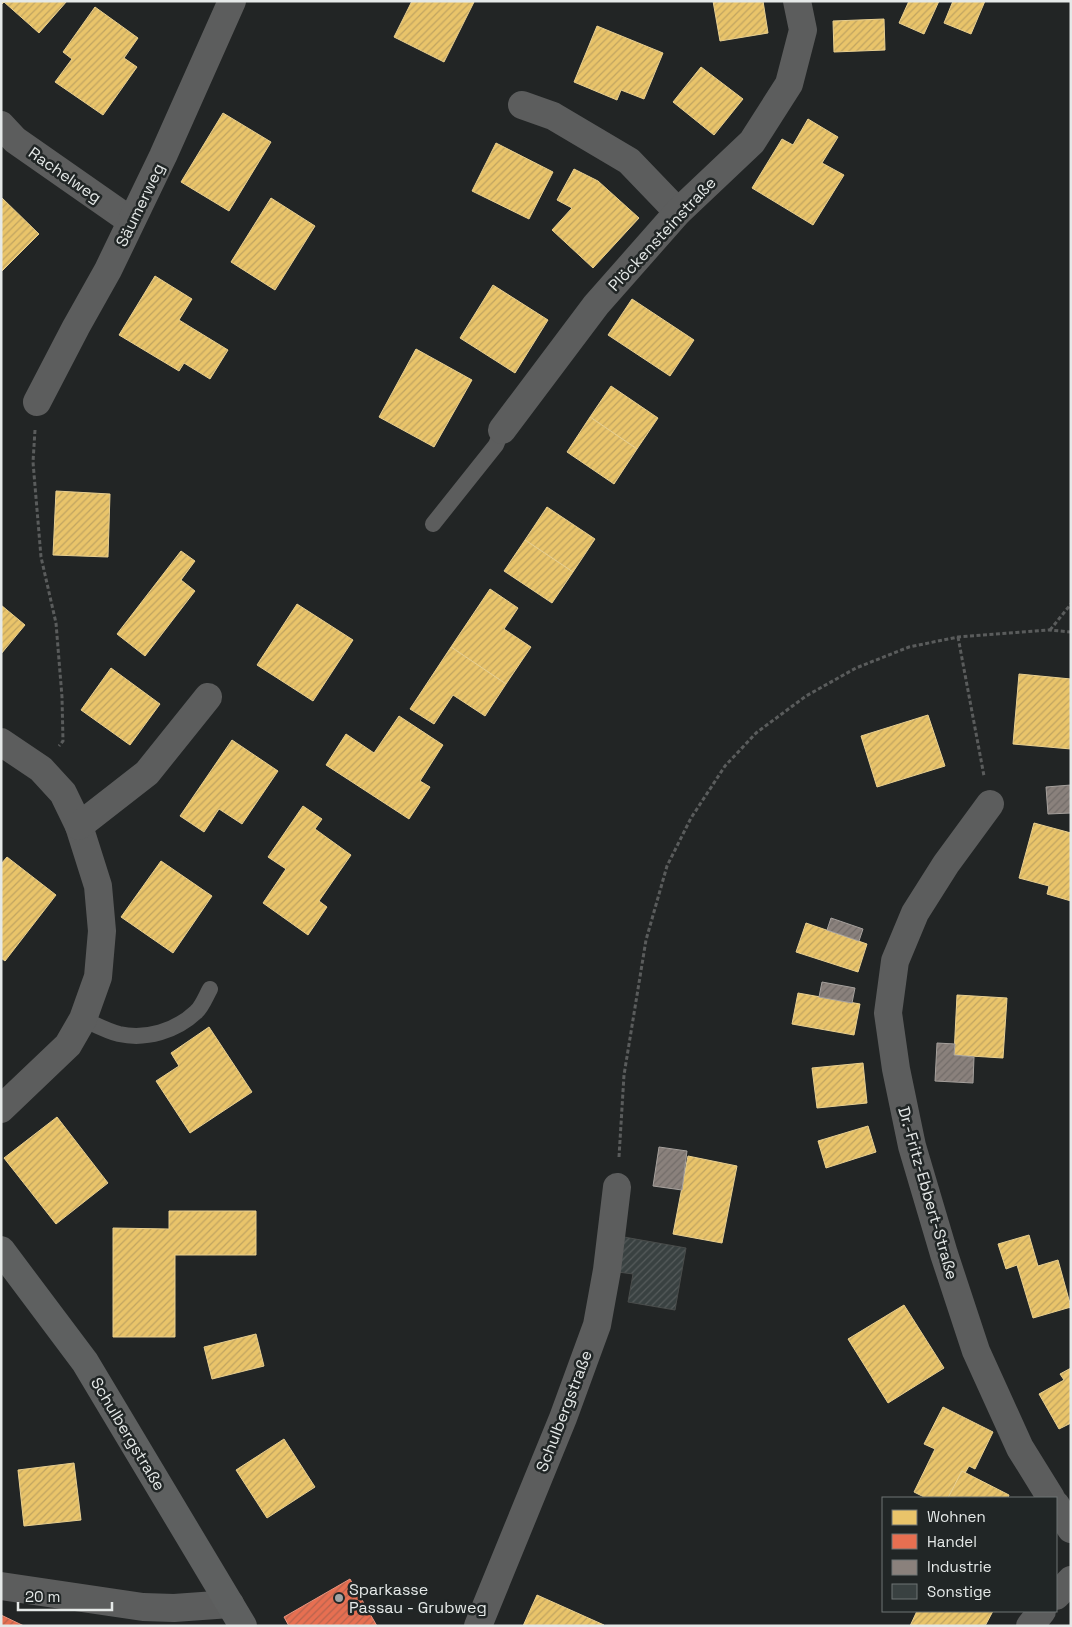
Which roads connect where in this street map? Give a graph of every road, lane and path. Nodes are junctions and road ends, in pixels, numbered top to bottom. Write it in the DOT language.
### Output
graph roads {
  1 [pos="232,1"];
  2 [pos="797,1"];
  3 [pos="522,106"];
  4 [pos="1,125"];
  5 [pos="678,212"];
  6 [pos="132,221"];
  7 [pos="37,402"];
  8 [pos="502,430"];
  9 [pos="433,524"];
  10 [pos="1071,604"];
  11 [pos="1049,630"];
  12 [pos="1071,632"];
  13 [pos="958,637"];
  14 [pos="208,697"];
  15 [pos="1,742"];
  16 [pos="41,769"];
  17 [pos="990,804"];
  18 [pos="78,826"];
  19 [pos="210,989"];
  20 [pos="83,1019"];
  21 [pos="1,1110"];
  22 [pos="617,1187"];
  23 [pos="1,1250"];
  24 [pos="1050,1497"];
  25 [pos="1057,1507"];
  26 [pos="1071,1529"];
  27 [pos="1071,1580"];
  28 [pos="1,1586"];
  29 [pos="1057,1595"];
  30 [pos="1041,1612"];
  31 [pos="236,1615"];
  32 [pos="478,1626"];
  33 [pos="1030,1626"];
  1 -- 6 [label="street, Säumerweg"];
  2 -- 5 [label="street, Plöckensteinstraße"];
  3 -- 5 [label="street"];
  4 -- 6 [label="street, Rachelweg"];
  5 -- 8 [label="street, Plöckensteinstraße"];
  6 -- 7 [label="street, Säumerweg"];
  7 -- 16 [label="path"];
  8 -- 9 [label="lane"];
  10 -- 11 [label="path"];
  11 -- 12 [label="path"];
  11 -- 13 [label="path"];
  13 -- 17 [label="path"];
  13 -- 22 [label="path"];
  14 -- 18 [label="street"];
  15 -- 16 [label="street"];
  16 -- 18 [label="street"];
  17 -- 24 [label="street, Dr.-Fritz-Ebbert-Straße"];
  18 -- 20 [label="street"];
  19 -- 20 [label="lane"];
  20 -- 21 [label="street"];
  22 -- 32 [label="street, Schulbergstraße"];
  23 -- 31 [label="street, Schulbergstraße"];
  25 -- 26 [label="street"];
  27 -- 29 [label="street"];
  28 -- 31 [label="street"];
  30 -- 33 [label="street"];
}
